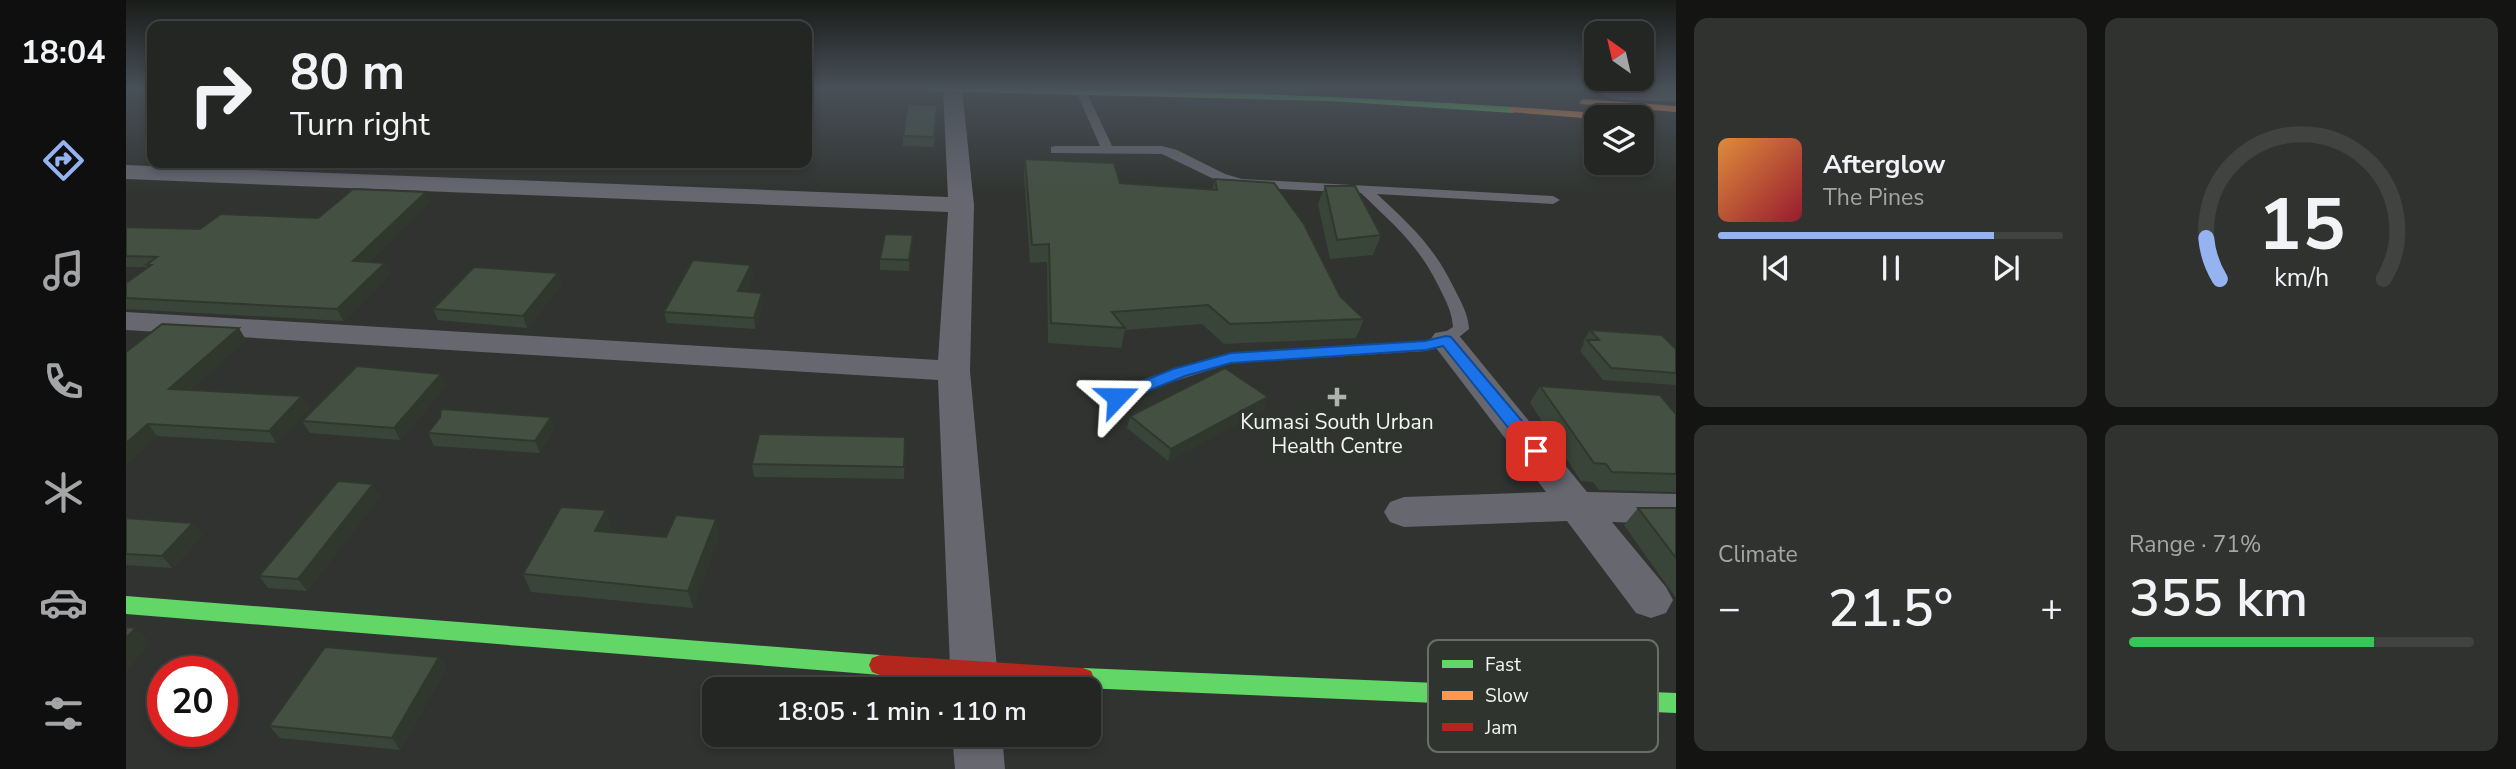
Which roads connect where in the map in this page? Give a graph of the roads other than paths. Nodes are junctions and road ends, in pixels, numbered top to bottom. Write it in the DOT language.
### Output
graph roads {
  1 [pos="955,124"];
  2 [pos="1096,124"];
  3 [pos="1055,150"];
  4 [pos="1108,150"];
  5 [pos="126,172"];
  6 [pos="1365,190"];
  7 [pos="1553,200"];
  8 [pos="961,205"];
  9 [pos="126,321"];
  10 [pos="1446,340"];
  11 [pos="954,371"];
  12 [pos="1117,397"];
  13 [pos="1576,506"];
  14 [pos="1676,509"];
  15 [pos="1405,512"];
  16 [pos="1651,600"];
  17 [pos="126,605"];
  18 [pos="929,677"];
  19 [pos="974,677"];
  20 [pos="1101,685"];
  21 [pos="1428,695"];
  22 [pos="1658,702"];
  23 [pos="1676,703"];
  24 [pos="979,747"];
  25 [pos="980,769"];
  1 -- 8 [label="street"];
  2 -- 4 [label="lane"];
  3 -- 4 [label="lane"];
  4 -- 6 [label="lane"];
  5 -- 8 [label="street"];
  6 -- 7 [label="lane"];
  6 -- 10 [label="lane"];
  8 -- 11 [label="street"];
  9 -- 11 [label="street"];
  10 -- 12 [label="lane"];
  10 -- 13 [label="street"];
  11 -- 19 [label="street"];
  13 -- 14 [label="street"];
  13 -- 15 [label="street"];
  13 -- 16 [label="street"];
  17 -- 18 [label="main road"];
  20 -- 21 [label="main road"];
  22 -- 23 [label="main road"];
  24 -- 25 [label="street"];
}
